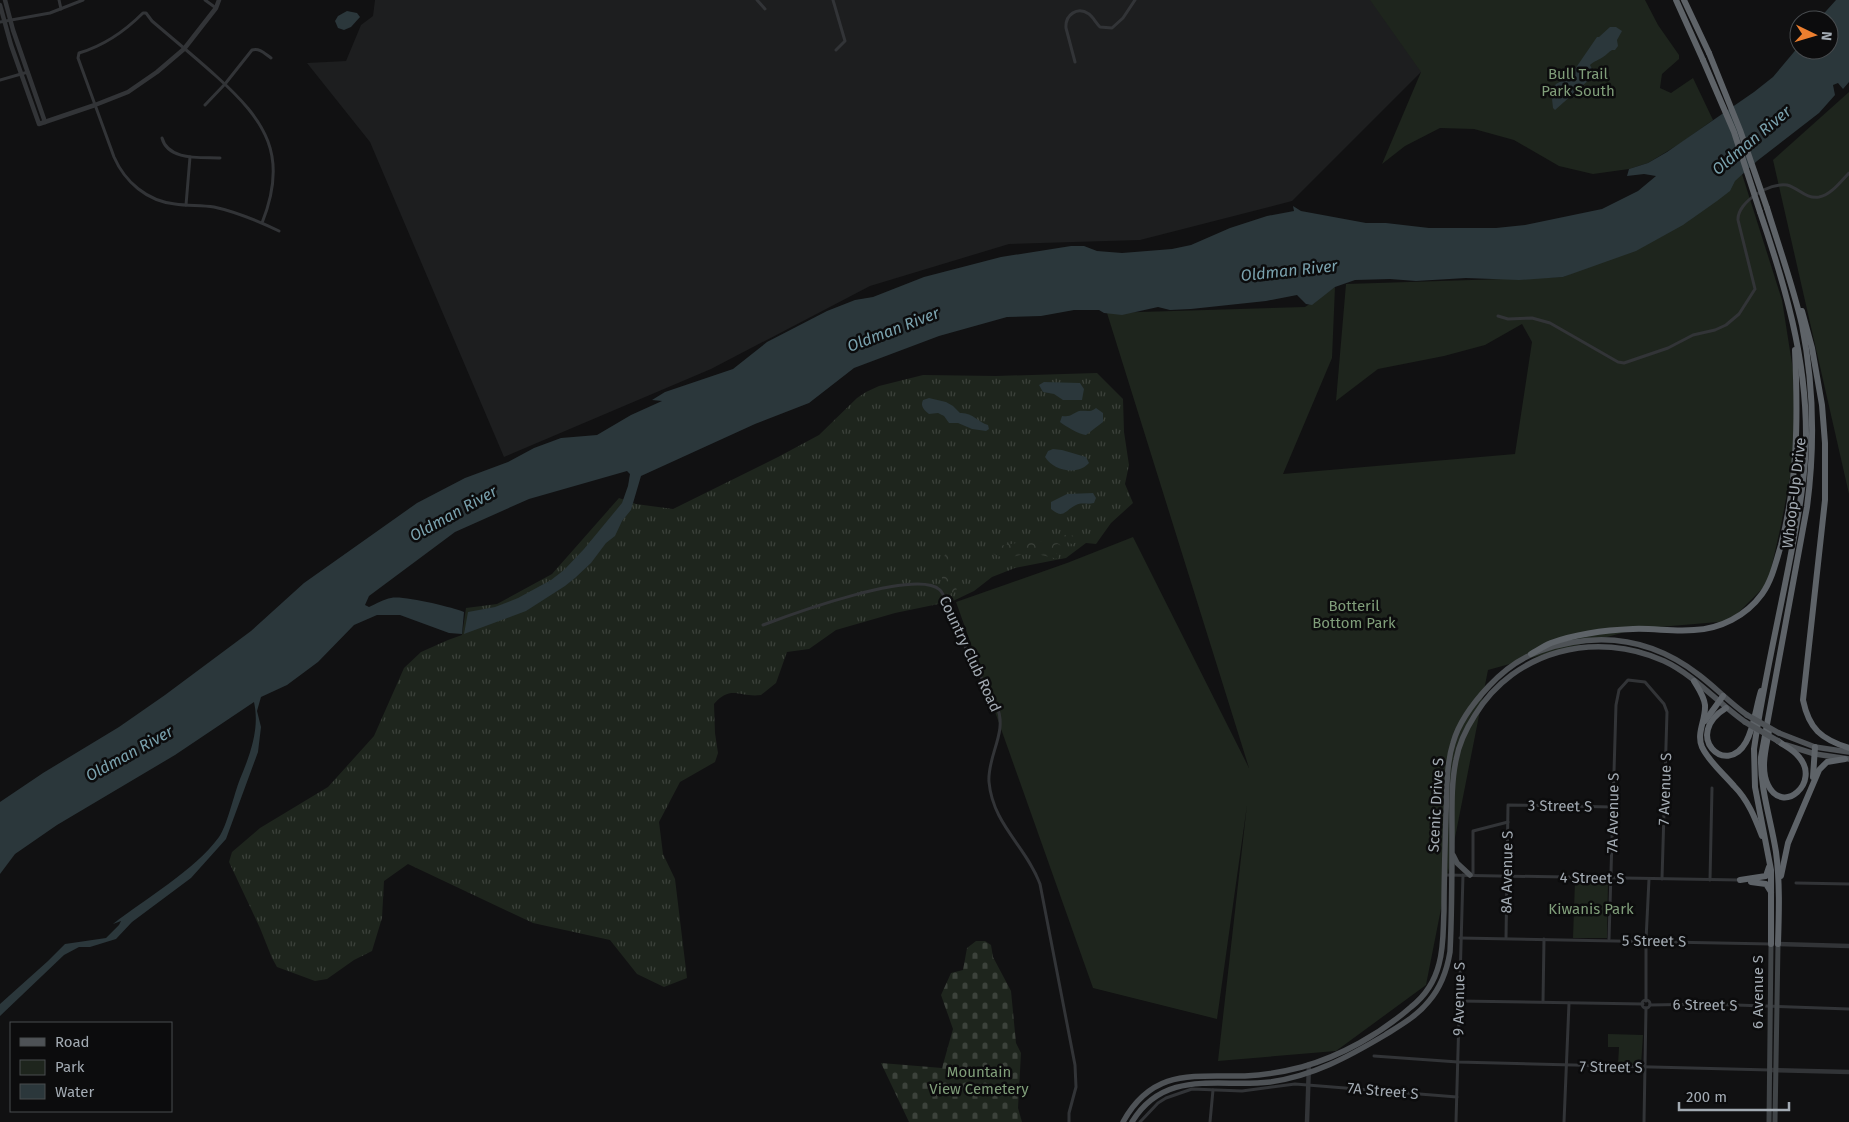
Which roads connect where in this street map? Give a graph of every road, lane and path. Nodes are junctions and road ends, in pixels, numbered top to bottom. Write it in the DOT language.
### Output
graph roads {
  1 [pos="5,0"];
  2 [pos="59,0"];
  3 [pos="83,0"];
  4 [pos="205,0"];
  5 [pos="219,0"];
  6 [pos="757,0"];
  7 [pos="833,0"];
  8 [pos="1135,0"];
  9 [pos="1676,0"];
  10 [pos="1684,0"];
  11 [pos="0,5"];
  12 [pos="216,8"];
  13 [pos="62,9"];
  14 [pos="765,9"];
  15 [pos="10,20"];
  16 [pos="2,22"];
  17 [pos="184,48"];
  18 [pos="836,50"];
  19 [pos="271,58"];
  20 [pos="1075,62"];
  21 [pos="28,72"];
  22 [pos="21,73"];
  23 [pos="0,80"];
  24 [pos="225,84"];
  25 [pos="205,105"];
  26 [pos="95,106"];
  27 [pos="46,122"];
  28 [pos="162,138"];
  29 [pos="190,157"];
  30 [pos="220,158"];
  31 [pos="1849,173"];
  32 [pos="186,205"];
  33 [pos="1767,208"];
  34 [pos="262,223"];
  35 [pos="279,231"];
  36 [pos="1498,316"];
  37 [pos="1794,326"];
  38 [pos="763,625"];
  39 [pos="1774,644"];
  40 [pos="1531,654"];
  41 [pos="1776,673"];
  42 [pos="1694,680"];
  43 [pos="1621,687"];
  44 [pos="1720,699"];
  45 [pos="1726,708"];
  46 [pos="1701,726"];
  47 [pos="1778,741"];
  48 [pos="1815,750"];
  49 [pos="1849,750"];
  50 [pos="1847,759"];
  51 [pos="1712,788"];
  52 [pos="1811,788"];
  53 [pos="1508,805"];
  54 [pos="1613,807"];
  55 [pos="1508,822"];
  56 [pos="1768,850"];
  57 [pos="1452,853"];
  58 [pos="1770,863"];
  59 [pos="1445,875"];
  60 [pos="1463,875"];
  61 [pos="1471,875"];
  62 [pos="1452,876"];
  63 [pos="1507,876"];
  64 [pos="1611,878"];
  65 [pos="1649,879"];
  66 [pos="1662,879"];
  67 [pos="1710,880"];
  68 [pos="1740,880"];
  69 [pos="1796,883"];
  70 [pos="1849,884"];
  71 [pos="1779,885"];
  72 [pos="1772,893"];
  73 [pos="1460,938"];
  74 [pos="1506,938"];
  75 [pos="1544,939"];
  76 [pos="1609,940"];
  77 [pos="1646,940"];
  78 [pos="1775,944"];
  79 [pos="1849,946"];
  80 [pos="1646,1000"];
  81 [pos="1459,1001"];
  82 [pos="1543,1002"];
  83 [pos="1568,1003"];
  84 [pos="1642,1004"];
  85 [pos="1650,1005"];
  86 [pos="1774,1007"];
  87 [pos="1646,1008"];
  88 [pos="1849,1009"];
  89 [pos="1374,1056"];
  90 [pos="1458,1062"];
  91 [pos="1308,1064"];
  92 [pos="1567,1066"];
  93 [pos="1645,1068"];
  94 [pos="1773,1070"];
  95 [pos="1849,1072"];
  96 [pos="1309,1074"];
  97 [pos="1309,1085"];
  98 [pos="1213,1090"];
  99 [pos="1457,1097"];
  100 [pos="1069,1122"];
  101 [pos="1123,1122"];
  102 [pos="1132,1122"];
  103 [pos="1140,1122"];
  104 [pos="1210,1122"];
  105 [pos="1307,1122"];
  106 [pos="1456,1122"];
  107 [pos="1564,1122"];
  108 [pos="1644,1122"];
  109 [pos="1769,1122"];
  110 [pos="1775,1122"];
  1 -- 15 [label="street"];
  2 -- 13 [label="street"];
  3 -- 13 [label="street"];
  4 -- 12 [label="street"];
  5 -- 12 [label="street"];
  6 -- 14 [label="street"];
  7 -- 18 [label="street"];
  8 -- 20 [label="street"];
  9 -- 37 [label="highway, Whoop-Up Drive, bridge"];
  10 -- 33 [label="highway, Whoop-Up Drive, bridge"];
  11 -- 16 [label="street"];
  12 -- 17 [label="street"];
  13 -- 15 [label="street"];
  15 -- 16 [label="street"];
  15 -- 21 [label="street"];
  16 -- 22 [label="street"];
  17 -- 24 [label="street"];
  17 -- 26 [label="street"];
  17 -- 26 [label="street"];
  19 -- 24 [label="street"];
  21 -- 22 [label="street"];
  21 -- 27 [label="street"];
  22 -- 23 [label="street"];
  22 -- 27 [label="street"];
  24 -- 25 [label="street"];
  24 -- 34 [label="street"];
  26 -- 27 [label="street"];
  26 -- 32 [label="street"];
  28 -- 29 [label="street"];
  29 -- 30 [label="street"];
  29 -- 32 [label="street"];
  31 -- 36 [label="street"];
  32 -- 34 [label="street"];
  33 -- 41 [label="highway, Whoop-Up Drive"];
  33 -- 49 [label="highway"];
  34 -- 35 [label="street"];
  37 -- 39 [label="highway, Whoop-Up Drive"];
  37 -- 40 [label="highway"];
  38 -- 100 [label="street, Country Club Road"];
  39 -- 45 [label="highway"];
  39 -- 56 [label="highway, Whoop-Up Drive"];
  40 -- 44 [label="main road, Scenic Drive S"];
  40 -- 59 [label="main road, Scenic Drive S"];
  41 -- 47 [label="highway"];
  41 -- 71 [label="highway, Whoop-Up Drive"];
  42 -- 44 [label="main road, Scenic Drive S"];
  42 -- 46 [label="highway"];
  42 -- 57 [label="main road, Scenic Drive S"];
  43 -- 54 [label="street, 7A Avenue S"];
  43 -- 66 [label="street, 7 Avenue S"];
  44 -- 45 [label="main road, Scenic Drive S"];
  44 -- 46 [label="highway"];
  44 -- 48 [label="main road, Scenic Drive S, bridge"];
  45 -- 47 [label="main road, Scenic Drive S, bridge"];
  46 -- 56 [label="highway"];
  47 -- 48 [label="main road, Scenic Drive S"];
  48 -- 49 [label="main road, Scenic Drive S"];
  48 -- 50 [label="main road, Scenic Drive S"];
  48 -- 52 [label="highway"];
  50 -- 52 [label="highway"];
  51 -- 67 [label="street"];
  52 -- 71 [label="highway"];
  53 -- 54 [label="street, 3 Street S"];
  53 -- 55 [label="street, 8A Avenue S"];
  54 -- 64 [label="street, 7A Avenue S"];
  55 -- 61 [label="street, 3 Street S"];
  55 -- 63 [label="street, 8A Avenue S"];
  56 -- 58 [label="highway, Whoop-Up Drive"];
  57 -- 61 [label="main road"];
  57 -- 62 [label="main road, Scenic Drive S"];
  58 -- 68 [label="highway"];
  58 -- 72 [label="highway, 6 Avenue S"];
  59 -- 62 [label="street, 4 Street S"];
  59 -- 91 [label="main road, Scenic Drive S"];
  60 -- 61 [label="street, 4 Street S"];
  60 -- 62 [label="street, 4 Street S"];
  60 -- 73 [label="street, 9 Avenue S"];
  61 -- 63 [label="street, 4 Street S"];
  62 -- 96 [label="main road, Scenic Drive S"];
  63 -- 64 [label="street, 4 Street S"];
  63 -- 74 [label="street, 8A Avenue S"];
  64 -- 65 [label="street, 4 Street S"];
  64 -- 76 [label="street, 7A Avenue S"];
  65 -- 66 [label="street, 4 Street S"];
  65 -- 77 [label="street"];
  66 -- 67 [label="street, 4 Street S"];
  67 -- 68 [label="street, 4 Street S"];
  68 -- 72 [label="highway"];
  69 -- 70 [label="street"];
  71 -- 78 [label="highway, 6 Avenue S"];
  72 -- 78 [label="highway, 6 Avenue S"];
  73 -- 74 [label="street, 5 Street S"];
  73 -- 81 [label="street, 9 Avenue S"];
  74 -- 75 [label="street, 5 Street S"];
  75 -- 76 [label="street, 5 Street S"];
  75 -- 82 [label="street"];
  76 -- 77 [label="street, 5 Street S"];
  77 -- 78 [label="street, 5 Street S"];
  77 -- 80 [label="street"];
  78 -- 79 [label="street, 5 Street S"];
  78 -- 86 [label="main road, 6 Avenue S"];
  80 -- 84 [label="street"];
  80 -- 85 [label="street"];
  81 -- 82 [label="street"];
  81 -- 90 [label="street, 9 Avenue S"];
  82 -- 83 [label="street"];
  83 -- 84 [label="street"];
  83 -- 92 [label="street"];
  84 -- 87 [label="street"];
  85 -- 86 [label="street, 6 Street S"];
  85 -- 87 [label="street"];
  86 -- 88 [label="street, 6 Street S"];
  86 -- 94 [label="main road, 6 Avenue S"];
  87 -- 93 [label="street"];
  89 -- 90 [label="street, 7 Street S"];
  90 -- 92 [label="street, 7 Street S"];
  90 -- 99 [label="street, 9 Avenue S"];
  91 -- 96 [label="street"];
  91 -- 101 [label="main road, Scenic Drive S"];
  92 -- 93 [label="street, 7 Street S"];
  92 -- 107 [label="street"];
  93 -- 94 [label="street, 7 Street S"];
  93 -- 108 [label="street"];
  94 -- 95 [label="street, 7 Street S"];
  94 -- 109 [label="main road, 6 Avenue S"];
  94 -- 110 [label="main road, 6 Avenue S"];
  96 -- 97 [label="street"];
  96 -- 102 [label="main road, Scenic Drive S"];
  97 -- 98 [label="street"];
  97 -- 99 [label="street, 7A Street S"];
  97 -- 105 [label="street"];
  98 -- 103 [label="street"];
  98 -- 104 [label="street"];
  99 -- 106 [label="street, 9 Avenue S"];
}
